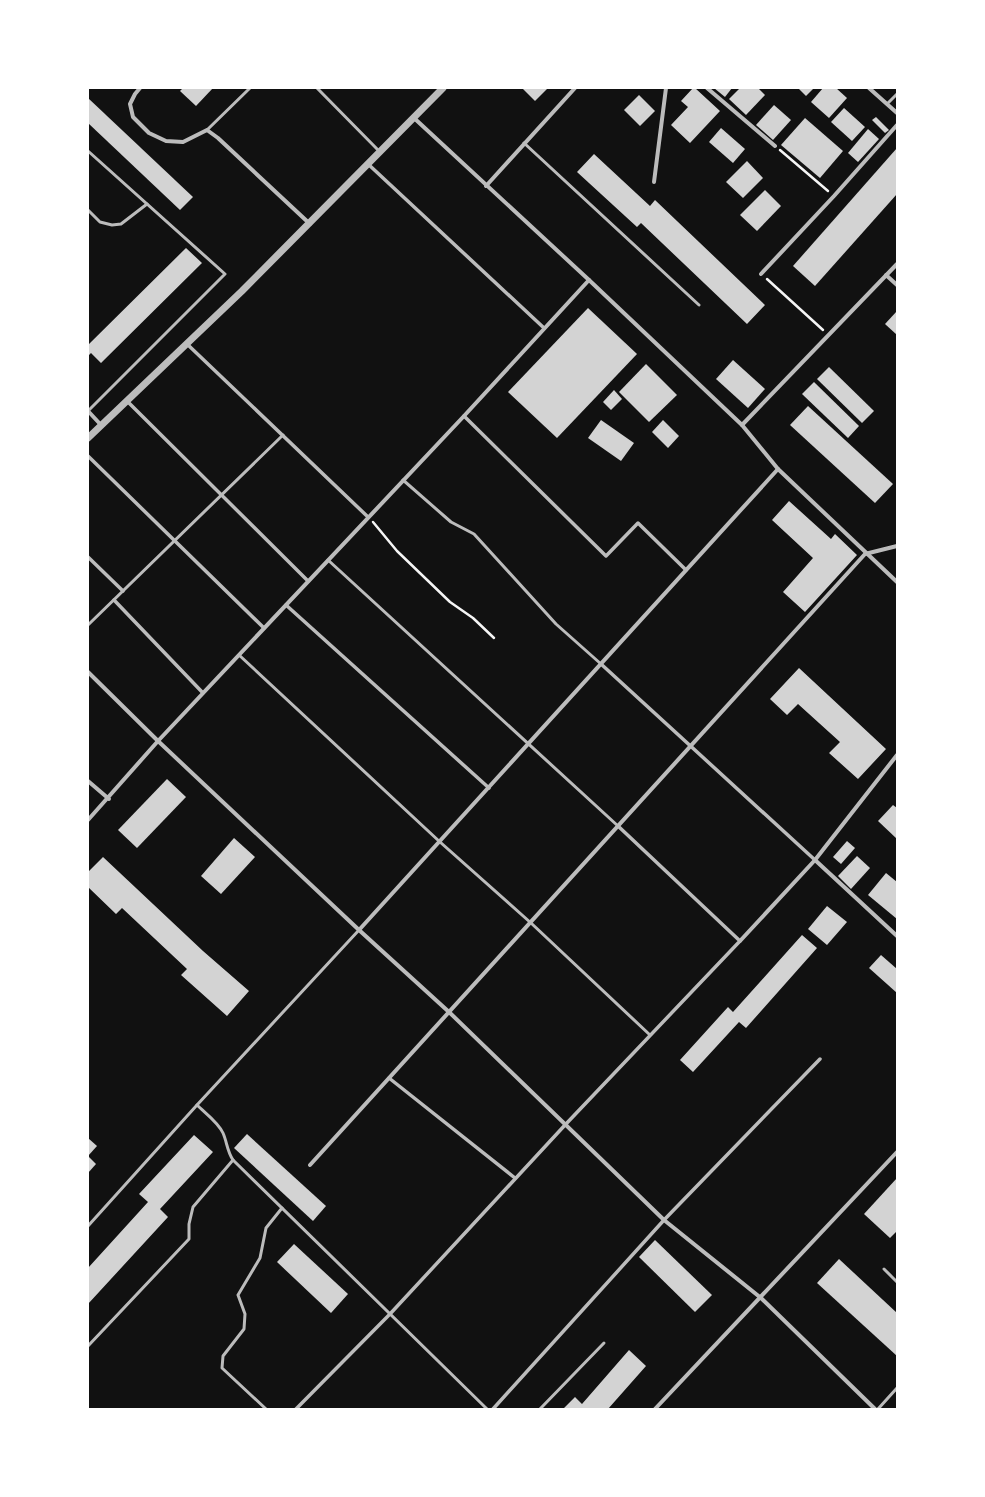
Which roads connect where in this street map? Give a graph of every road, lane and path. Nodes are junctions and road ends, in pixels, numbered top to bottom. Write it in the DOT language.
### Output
graph roads {
  1 [pos="140,88"];
  2 [pos="250,88"];
  3 [pos="317,88"];
  4 [pos="443,88"];
  5 [pos="574,88"];
  6 [pos="666,88"];
  7 [pos="707,88"];
  8 [pos="869,88"];
  9 [pos="897,94"];
  10 [pos="887,104"];
  11 [pos="897,114"];
  12 [pos="414,118"];
  13 [pos="897,125"];
  14 [pos="207,130"];
  15 [pos="524,142"];
  16 [pos="775,146"];
  17 [pos="88,150"];
  18 [pos="380,152"];
  19 [pos="368,164"];
  20 [pos="654,182"];
  21 [pos="486,186"];
  22 [pos="834,196"];
  23 [pos="148,204"];
  24 [pos="88,210"];
  25 [pos="310,224"];
  26 [pos="897,264"];
  27 [pos="761,274"];
  28 [pos="886,275"];
  29 [pos="589,280"];
  30 [pos="897,285"];
  31 [pos="699,305"];
  32 [pos="544,328"];
  33 [pos="828,335"];
  34 [pos="187,344"];
  35 [pos="127,401"];
  36 [pos="88,411"];
  37 [pos="464,416"];
  38 [pos="101,425"];
  39 [pos="742,425"];
  40 [pos="283,435"];
  41 [pos="88,438"];
  42 [pos="88,456"];
  43 [pos="778,469"];
  44 [pos="403,480"];
  45 [pos="222,495"];
  46 [pos="368,517"];
  47 [pos="175,541"];
  48 [pos="897,546"];
  49 [pos="866,554"];
  50 [pos="88,557"];
  51 [pos="328,560"];
  52 [pos="686,570"];
  53 [pos="308,581"];
  54 [pos="897,582"];
  55 [pos="123,591"];
  56 [pos="114,600"];
  57 [pos="286,605"];
  58 [pos="88,625"];
  59 [pos="264,628"];
  60 [pos="494,638"];
  61 [pos="239,655"];
  62 [pos="601,664"];
  63 [pos="88,672"];
  64 [pos="203,693"];
  65 [pos="158,741"];
  66 [pos="528,744"];
  67 [pos="690,747"];
  68 [pos="896,757"];
  69 [pos="88,782"];
  70 [pos="489,788"];
  71 [pos="108,799"];
  72 [pos="88,820"];
  73 [pos="618,826"];
  74 [pos="440,842"];
  75 [pos="815,860"];
  76 [pos="531,922"];
  77 [pos="360,930"];
  78 [pos="897,936"];
  79 [pos="740,941"];
  80 [pos="449,1012"];
  81 [pos="650,1035"];
  82 [pos="820,1059"];
  83 [pos="389,1078"];
  84 [pos="197,1105"];
  85 [pos="565,1125"];
  86 [pos="897,1152"];
  87 [pos="233,1160"];
  88 [pos="310,1165"];
  89 [pos="515,1178"];
  90 [pos="282,1208"];
  91 [pos="664,1220"];
  92 [pos="88,1226"];
  93 [pos="884,1269"];
  94 [pos="897,1282"];
  95 [pos="761,1298"];
  96 [pos="390,1314"];
  97 [pos="604,1343"];
  98 [pos="88,1346"];
  99 [pos="897,1388"];
  100 [pos="266,1409"];
  101 [pos="296,1409"];
  102 [pos="488,1409"];
  103 [pos="494,1409"];
  104 [pos="540,1409"];
  105 [pos="655,1409"];
  106 [pos="877,1409"];
  1 -- 14 [label="street"];
  2 -- 14 [label="lane"];
  3 -- 18 [label="lane"];
  4 -- 12 [label="street"];
  5 -- 15 [label="street"];
  6 -- 20 [label="street"];
  7 -- 16 [label="street"];
  8 -- 10 [label="street"];
  9 -- 10 [label="lane"];
  10 -- 11 [label="street"];
  12 -- 18 [label="street"];
  12 -- 21 [label="street"];
  13 -- 22 [label="street"];
  14 -- 25 [label="street"];
  15 -- 21 [label="street"];
  15 -- 31 [label="lane"];
  16 -- 22 [label="path"];
  17 -- 23 [label="lane"];
  18 -- 19 [label="street"];
  19 -- 25 [label="street"];
  19 -- 32 [label="street"];
  21 -- 29 [label="street"];
  22 -- 27 [label="street"];
  23 -- 24 [label="lane"];
  23 -- 36 [label="lane"];
  25 -- 34 [label="street"];
  26 -- 28 [label="street"];
  27 -- 33 [label="path"];
  28 -- 30 [label="street"];
  28 -- 33 [label="street"];
  29 -- 32 [label="street"];
  29 -- 39 [label="street"];
  32 -- 37 [label="street"];
  33 -- 39 [label="street"];
  34 -- 35 [label="street"];
  34 -- 40 [label="street"];
  35 -- 38 [label="street"];
  35 -- 45 [label="street"];
  36 -- 38 [label="street"];
  37 -- 44 [label="street"];
  37 -- 52 [label="street"];
  38 -- 41 [label="street"];
  39 -- 43 [label="street"];
  40 -- 45 [label="lane"];
  40 -- 46 [label="street"];
  42 -- 47 [label="street"];
  43 -- 49 [label="street"];
  43 -- 52 [label="street"];
  44 -- 46 [label="street"];
  44 -- 62 [label="lane"];
  45 -- 47 [label="lane"];
  45 -- 53 [label="street"];
  46 -- 51 [label="street"];
  46 -- 60 [label="path"];
  47 -- 55 [label="lane"];
  47 -- 59 [label="street"];
  48 -- 49 [label="street"];
  49 -- 54 [label="street"];
  49 -- 67 [label="street"];
  50 -- 55 [label="street"];
  51 -- 53 [label="street"];
  51 -- 66 [label="lane"];
  52 -- 62 [label="street"];
  53 -- 57 [label="street"];
  55 -- 56 [label="lane"];
  56 -- 58 [label="lane"];
  56 -- 64 [label="street"];
  57 -- 59 [label="street"];
  57 -- 70 [label="street"];
  59 -- 61 [label="street"];
  61 -- 64 [label="street"];
  61 -- 74 [label="lane"];
  62 -- 66 [label="street"];
  62 -- 67 [label="street"];
  63 -- 65 [label="street"];
  64 -- 65 [label="street"];
  65 -- 71 [label="street"];
  65 -- 77 [label="street"];
  66 -- 70 [label="street"];
  66 -- 73 [label="lane"];
  67 -- 73 [label="street"];
  67 -- 75 [label="street"];
  68 -- 75 [label="street"];
  69 -- 71 [label="street"];
  70 -- 74 [label="street"];
  71 -- 72 [label="street"];
  73 -- 76 [label="street"];
  73 -- 79 [label="street"];
  74 -- 76 [label="lane"];
  74 -- 77 [label="street"];
  75 -- 78 [label="street"];
  75 -- 79 [label="street"];
  76 -- 80 [label="street"];
  76 -- 81 [label="lane"];
  77 -- 80 [label="street"];
  77 -- 84 [label="lane"];
  79 -- 81 [label="street"];
  80 -- 83 [label="street"];
  80 -- 85 [label="street"];
  81 -- 85 [label="street"];
  82 -- 91 [label="street"];
  83 -- 88 [label="street"];
  83 -- 89 [label="street"];
  84 -- 87 [label="lane"];
  84 -- 92 [label="lane"];
  85 -- 89 [label="street"];
  85 -- 91 [label="street"];
  86 -- 95 [label="street"];
  87 -- 90 [label="lane"];
  87 -- 98 [label="lane"];
  89 -- 96 [label="street"];
  90 -- 96 [label="lane"];
  90 -- 100 [label="lane"];
  91 -- 95 [label="street"];
  91 -- 103 [label="street"];
  93 -- 94 [label="lane"];
  95 -- 105 [label="street"];
  95 -- 106 [label="street"];
  96 -- 101 [label="street"];
  96 -- 102 [label="lane"];
  97 -- 104 [label="lane"];
  99 -- 106 [label="lane"];
}
